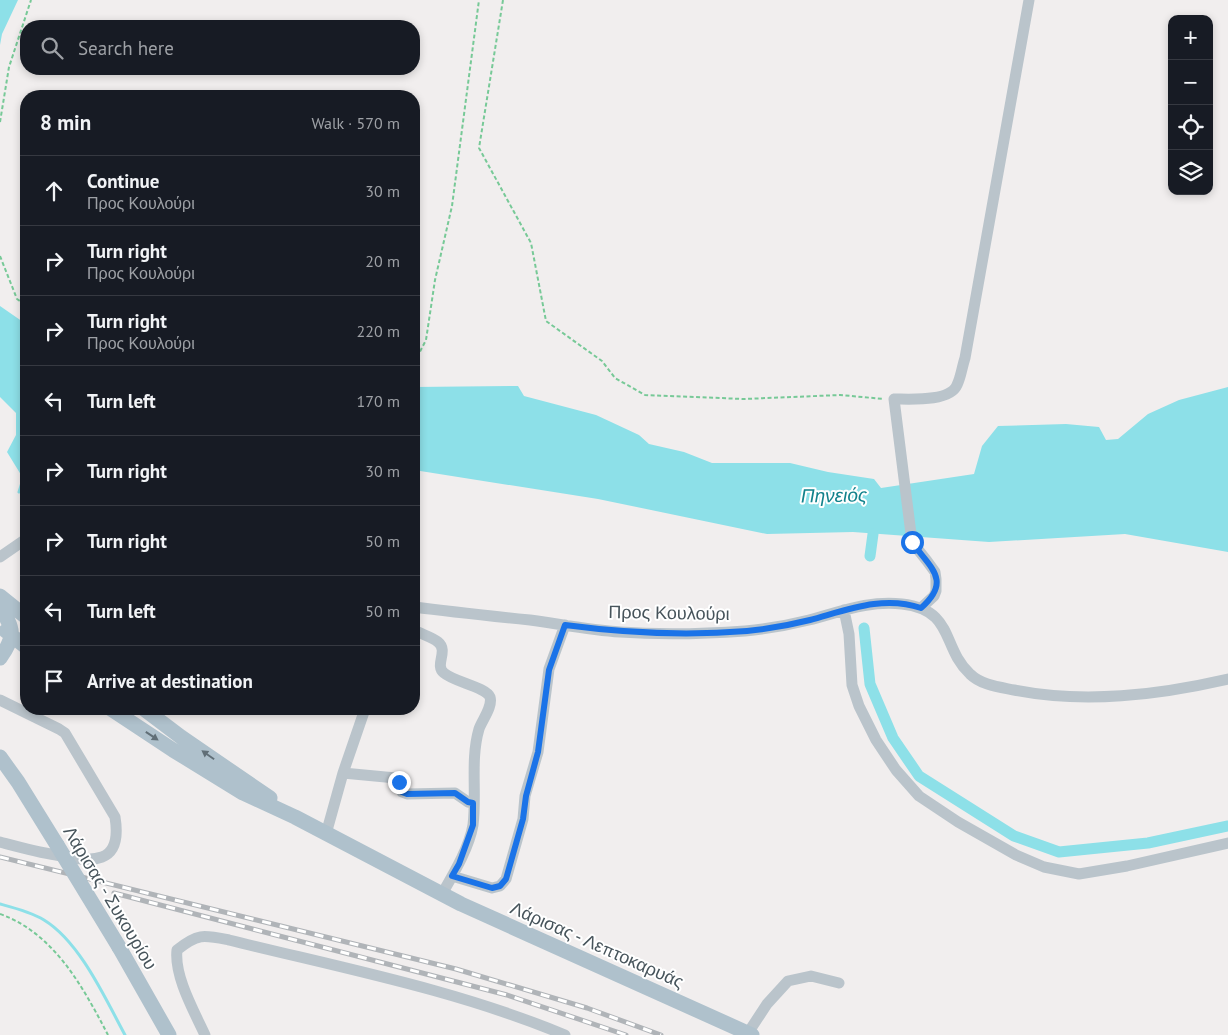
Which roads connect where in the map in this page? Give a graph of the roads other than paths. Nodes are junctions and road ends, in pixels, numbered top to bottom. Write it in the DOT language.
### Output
graph roads {
  1 [pos="1030,0"];
  2 [pos="20,543"];
  3 [pos="0,558"];
  4 [pos="0,596"];
  5 [pos="0,607"];
  6 [pos="921,608"];
  7 [pos="420,610"];
  8 [pos="844,610"];
  9 [pos="20,611"];
  10 [pos="565,625"];
  11 [pos="420,633"];
  12 [pos="10,634"];
  13 [pos="20,642"];
  14 [pos="20,653"];
  15 [pos="0,659"];
  16 [pos="1228,679"];
  17 [pos="0,700"];
  18 [pos="20,710"];
  19 [pos="31,715"];
  20 [pos="120,715"];
  21 [pos="152,715"];
  22 [pos="363,715"];
  23 [pos="0,745"];
  24 [pos="0,757"];
  25 [pos="343,773"];
  26 [pos="18,782"];
  27 [pos="473,803"];
  28 [pos="295,817"];
  29 [pos="326,834"];
  30 [pos="0,842"];
  31 [pos="1228,843"];
  32 [pos="452,876"];
  33 [pos="442,894"];
  34 [pos="839,983"];
  35 [pos="750,1034"];
  36 [pos="169,1035"];
  37 [pos="205,1035"];
  38 [pos="564,1035"];
  1 -- 6 [label="street"];
  2 -- 3 [label="street"];
  4 -- 9 [label="main road"];
  5 -- 12 [label="main road"];
  6 -- 8 [label="street, Προς Κουλούρι"];
  6 -- 16 [label="street, Προς Κουλούρι"];
  7 -- 10 [label="street, Προς Κουλούρι"];
  8 -- 10 [label="street, Προς Κουλούρι"];
  8 -- 31 [label="street"];
  10 -- 32 [label="street"];
  11 -- 27 [label="street"];
  12 -- 13 [label="main road"];
  12 -- 15 [label="main road"];
  14 -- 15 [label="main road"];
  17 -- 18 [label="street"];
  19 -- 30 [label="street"];
  20 -- 28 [label="main road, Λάρισας - Λεπτοκαρυάς, one-way"];
  28 -- 21 [label="main road, Λάρισας - Λεπτοκαρυάς, one-way"];
  22 -- 25 [label="street"];
  23 -- 26 [label="main road, Λάρισας - Συκουρίου"];
  24 -- 26 [label="main road, Λάρισας - Συκουρίου"];
  25 -- 27 [label="street"];
  25 -- 29 [label="street"];
  26 -- 36 [label="main road, Λάρισας - Συκουρίου, bridge"];
  27 -- 32 [label="street"];
  28 -- 29 [label="main road, Λάρισας - Λεπτοκαρυάς"];
  29 -- 33 [label="main road, Λάρισας - Λεπτοκαρυάς"];
  32 -- 33 [label="street"];
  33 -- 35 [label="main road, Λάρισας - Λεπτοκαρυάς"];
  34 -- 35 [label="street"];
  37 -- 38 [label="street"];
}
